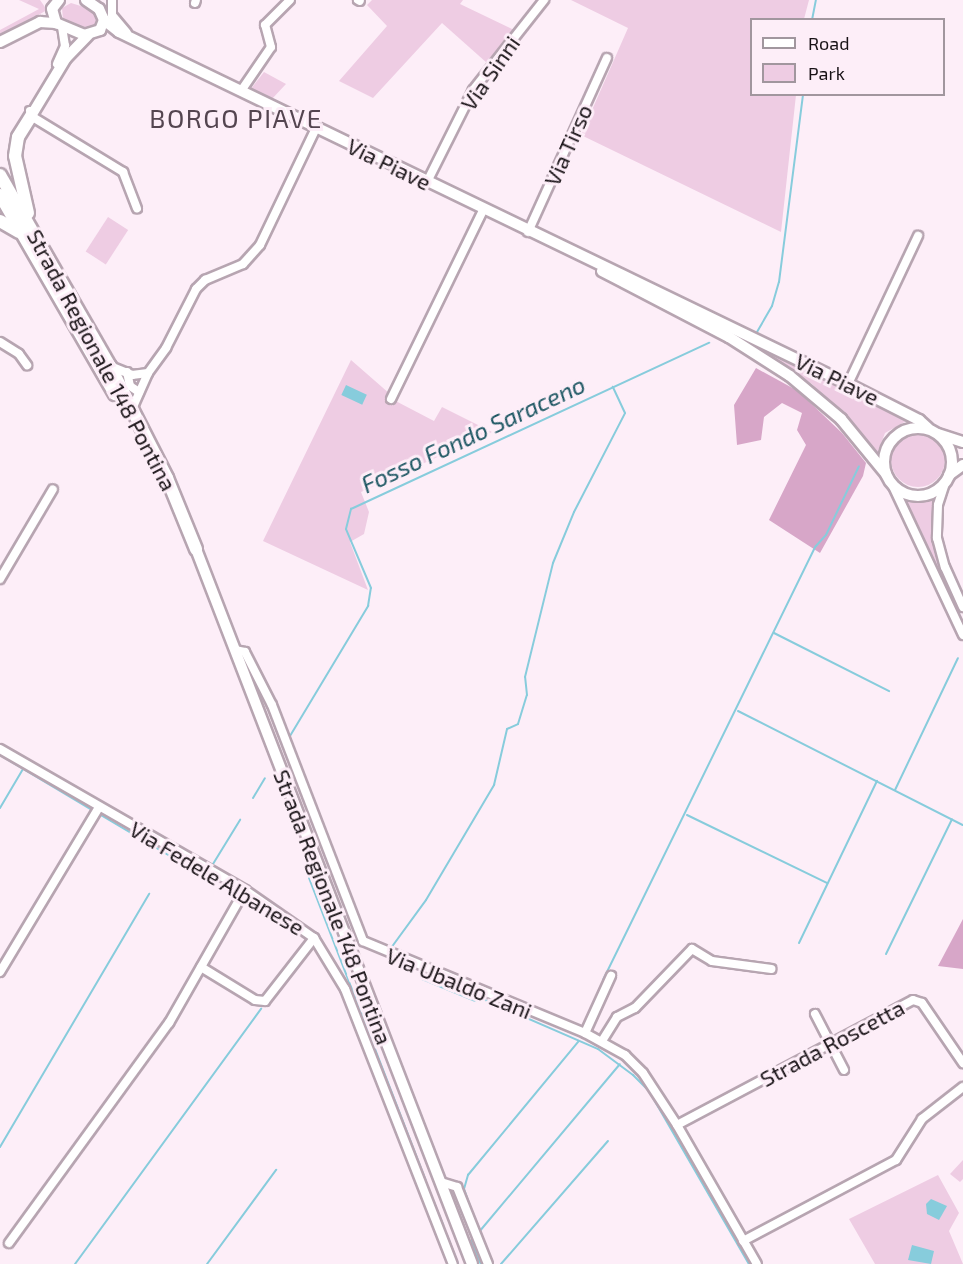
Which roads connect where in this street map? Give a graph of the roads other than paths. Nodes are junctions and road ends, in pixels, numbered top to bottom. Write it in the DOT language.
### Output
graph roads {
  1 [pos="87,0"];
  2 [pos="112,0"];
  3 [pos="290,0"];
  4 [pos="544,0"];
  5 [pos="52,5"];
  6 [pos="104,18"];
  7 [pos="35,25"];
  8 [pos="59,25"];
  9 [pos="92,34"];
  10 [pos="134,39"];
  11 [pos="0,42"];
  12 [pos="607,58"];
  13 [pos="241,91"];
  14 [pos="31,116"];
  15 [pos="316,128"];
  16 [pos="0,175"];
  17 [pos="427,182"];
  18 [pos="0,195"];
  19 [pos="137,208"];
  20 [pos="483,210"];
  21 [pos="0,221"];
  22 [pos="528,232"];
  23 [pos="918,236"];
  24 [pos="31,245"];
  25 [pos="49,257"];
  26 [pos="579,257"];
  27 [pos="0,342"];
  28 [pos="27,365"];
  29 [pos="110,366"];
  30 [pos="127,372"];
  31 [pos="148,373"];
  32 [pos="848,384"];
  33 [pos="139,392"];
  34 [pos="391,399"];
  35 [pos="132,409"];
  36 [pos="933,431"];
  37 [pos="963,442"];
  38 [pos="963,465"];
  39 [pos="886,474"];
  40 [pos="948,478"];
  41 [pos="892,484"];
  42 [pos="53,489"];
  43 [pos="196,549"];
  44 [pos="0,579"];
  45 [pos="963,607"];
  46 [pos="963,635"];
  47 [pos="235,650"];
  48 [pos="0,749"];
  49 [pos="99,807"];
  50 [pos="245,890"];
  51 [pos="314,938"];
  52 [pos="201,967"];
  53 [pos="771,969"];
  54 [pos="0,972"];
  55 [pos="611,976"];
  56 [pos="815,1014"];
  57 [pos="585,1033"];
  58 [pos="602,1041"];
  59 [pos="830,1043"];
  60 [pos="963,1063"];
  61 [pos="844,1070"];
  62 [pos="963,1087"];
  63 [pos="677,1125"];
  64 [pos="441,1182"];
  65 [pos="743,1241"];
  66 [pos="9,1243"];
  67 [pos="452,1264"];
  68 [pos="472,1264"];
  69 [pos="488,1264"];
  70 [pos="757,1264"];
  1 -- 6 [label="main road, Via Piave"];
  2 -- 6 [label="street"];
  2 -- 10 [label="street"];
  3 -- 13 [label="street"];
  4 -- 17 [label="street, Via Sinni"];
  5 -- 7 [label="main road"];
  5 -- 8 [label="main road"];
  6 -- 9 [label="main road"];
  6 -- 10 [label="main road, Via Piave"];
  7 -- 8 [label="main road, Via Piave"];
  7 -- 11 [label="main road"];
  8 -- 9 [label="main road, Via Piave"];
  8 -- 14 [label="street"];
  9 -- 10 [label="main road, Via Piave"];
  9 -- 14 [label="main road"];
  10 -- 13 [label="main road, Via Piave"];
  12 -- 22 [label="street, Via Tirso"];
  13 -- 15 [label="main road, Via Piave"];
  14 -- 19 [label="street"];
  14 -- 25 [label="highway"];
  15 -- 17 [label="main road, Via Piave"];
  15 -- 31 [label="street"];
  16 -- 25 [label="highway, Strada Regionale 148 Pontina"];
  17 -- 20 [label="main road, Via Piave"];
  18 -- 24 [label="highway, Strada Regionale 148 Pontina"];
  20 -- 22 [label="main road, Via Piave"];
  20 -- 34 [label="street"];
  21 -- 24 [label="highway"];
  22 -- 26 [label="main road, Via Piave"];
  23 -- 32 [label="street"];
  24 -- 43 [label="highway, Strada Regionale 148 Pontina"];
  25 -- 29 [label="highway, Strada Regionale 148 Pontina"];
  26 -- 32 [label="main road, Via Piave"];
  26 -- 39 [label="main road, Via Piave"];
  27 -- 28 [label="street"];
  29 -- 30 [label="street"];
  29 -- 35 [label="highway, Strada Regionale 148 Pontina"];
  30 -- 31 [label="street"];
  30 -- 33 [label="street"];
  31 -- 33 [label="street"];
  32 -- 36 [label="main road, Via Piave"];
  33 -- 35 [label="street"];
  35 -- 43 [label="highway, Strada Regionale 148 Pontina"];
  36 -- 37 [label="main road, Via Piave"];
  36 -- 39 [label="main road"];
  36 -- 40 [label="main road"];
  38 -- 40 [label="main road"];
  39 -- 41 [label="main road"];
  40 -- 41 [label="main road"];
  40 -- 45 [label="street"];
  41 -- 46 [label="street"];
  42 -- 44 [label="street"];
  43 -- 47 [label="main road, Strada Regionale 148 Pontina"];
  47 -- 57 [label="street, Via Ubaldo Zani"];
  47 -- 64 [label="main road, Strada Regionale 148 Pontina"];
  48 -- 49 [label="street, Via Fedele Albanese"];
  49 -- 50 [label="street, Via Fedele Albanese"];
  49 -- 54 [label="street"];
  50 -- 51 [label="street, Via Fedele Albanese"];
  50 -- 52 [label="street"];
  51 -- 52 [label="street"];
  51 -- 67 [label="street, Via Fedele Albanese"];
  52 -- 66 [label="street"];
  53 -- 58 [label="street"];
  55 -- 57 [label="street"];
  56 -- 59 [label="street"];
  57 -- 58 [label="street, Via Ubaldo Zani"];
  58 -- 63 [label="street, Via Ubaldo Zani"];
  59 -- 60 [label="street, Strada Roscetta"];
  59 -- 61 [label="street"];
  59 -- 63 [label="street, Strada Roscetta"];
  62 -- 65 [label="street"];
  63 -- 65 [label="street, Via Ubaldo Zani"];
  64 -- 68 [label="main road, Strada Regionale 148 Pontina"];
  64 -- 69 [label="street"];
  65 -- 70 [label="street, Via Ubaldo Zani"];
}
